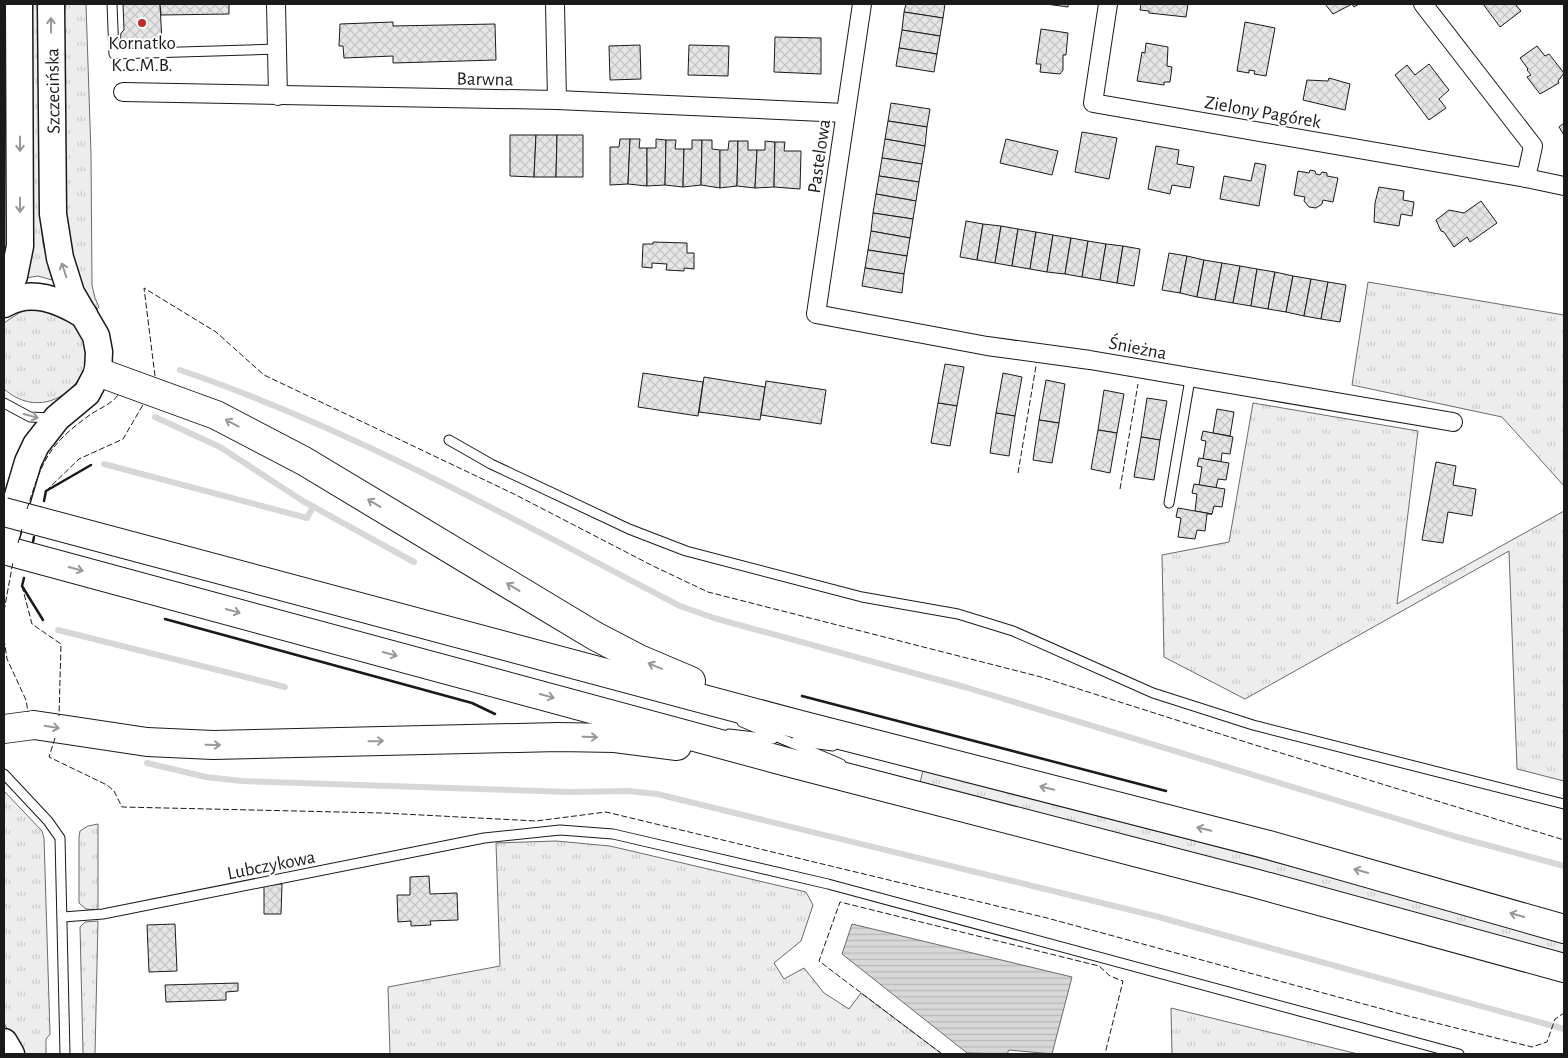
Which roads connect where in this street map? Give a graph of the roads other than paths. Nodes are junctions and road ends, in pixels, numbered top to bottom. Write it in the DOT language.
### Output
graph roads {
  1 [pos="19,4"];
  2 [pos="51,4"];
  3 [pos="112,4"];
  4 [pos="276,4"];
  5 [pos="555,4"];
  6 [pos="862,4"];
  7 [pos="1108,4"];
  8 [pos="1424,4"];
  9 [pos="277,49"];
  10 [pos="123,92"];
  11 [pos="278,96"];
  12 [pos="557,100"];
  13 [pos="845,113"];
  14 [pos="1526,178"];
  15 [pos="1564,186"];
  16 [pos="4,299"];
  17 [pos="4,304"];
  18 [pos="816,314"];
  19 [pos="84,315"];
  20 [pos="98,372"];
  21 [pos="1190,378"];
  22 [pos="4,403"];
  23 [pos="61,414"];
  24 [pos="1453,422"];
  25 [pos="449,440"];
  26 [pos="1169,503"];
  27 [pos="4,512"];
  28 [pos="4,543"];
  29 [pos="16,553"];
  30 [pos="665,689"];
  31 [pos="654,725"];
  32 [pos="4,729"];
  33 [pos="789,742"];
  34 [pos="917,756"];
  35 [pos="849,767"];
  36 [pos="858,770"];
  37 [pos="4,774"];
  38 [pos="922,797"];
  39 [pos="1564,804"];
  40 [pos="63,917"];
  41 [pos="1564,928"];
  42 [pos="1564,968"];
  43 [pos="4,1042"];
  44 [pos="11,1054"];
  45 [pos="65,1054"];
  46 [pos="1460,1054"];
  1 -- 16 [label="main road, Szczecińska, one-way"];
  19 -- 2 [label="main road, Szczecińska, one-way"];
  3 -- 9 [label="lane"];
  4 -- 9 [label="street"];
  5 -- 12 [label="street"];
  6 -- 13 [label="street, Pastelowa"];
  7 -- 14 [label="street, Zielony Pagórek"];
  8 -- 14 [label="street"];
  9 -- 11 [label="street"];
  10 -- 11 [label="street, Barwna"];
  11 -- 12 [label="street, Barwna"];
  12 -- 13 [label="street, Barwna"];
  13 -- 18 [label="street, Pastelowa"];
  14 -- 15 [label="street, Zielony Pagórek"];
  17 -- 19 [label="main road"];
  18 -- 21 [label="street, Śnieżna"];
  19 -- 20 [label="main road, Szczecińska"];
  20 -- 23 [label="main road"];
  33 -- 20 [label="highway, one-way"];
  21 -- 24 [label="street, Śnieżna"];
  21 -- 26 [label="lane"];
  22 -- 23 [label="lane, one-way"];
  23 -- 28 [label="main road"];
  25 -- 39 [label="lane"];
  27 -- 30 [label="highway, bridge"];
  29 -- 31 [label="highway, one-way"];
  30 -- 33 [label="highway"];
  30 -- 33 [label="lane"];
  31 -- 33 [label="highway"];
  31 -- 33 [label="lane"];
  32 -- 33 [label="highway, one-way"];
  33 -- 34 [label="highway"];
  33 -- 34 [label="lane"];
  33 -- 35 [label="lane"];
  33 -- 38 [label="highway"];
  41 -- 34 [label="highway, one-way"];
  36 -- 38 [label="lane"];
  37 -- 40 [label="lane"];
  38 -- 42 [label="highway"];
  40 -- 45 [label="lane"];
  40 -- 46 [label="lane, Lubczykowa"];
  43 -- 44 [label="main road"];
}
